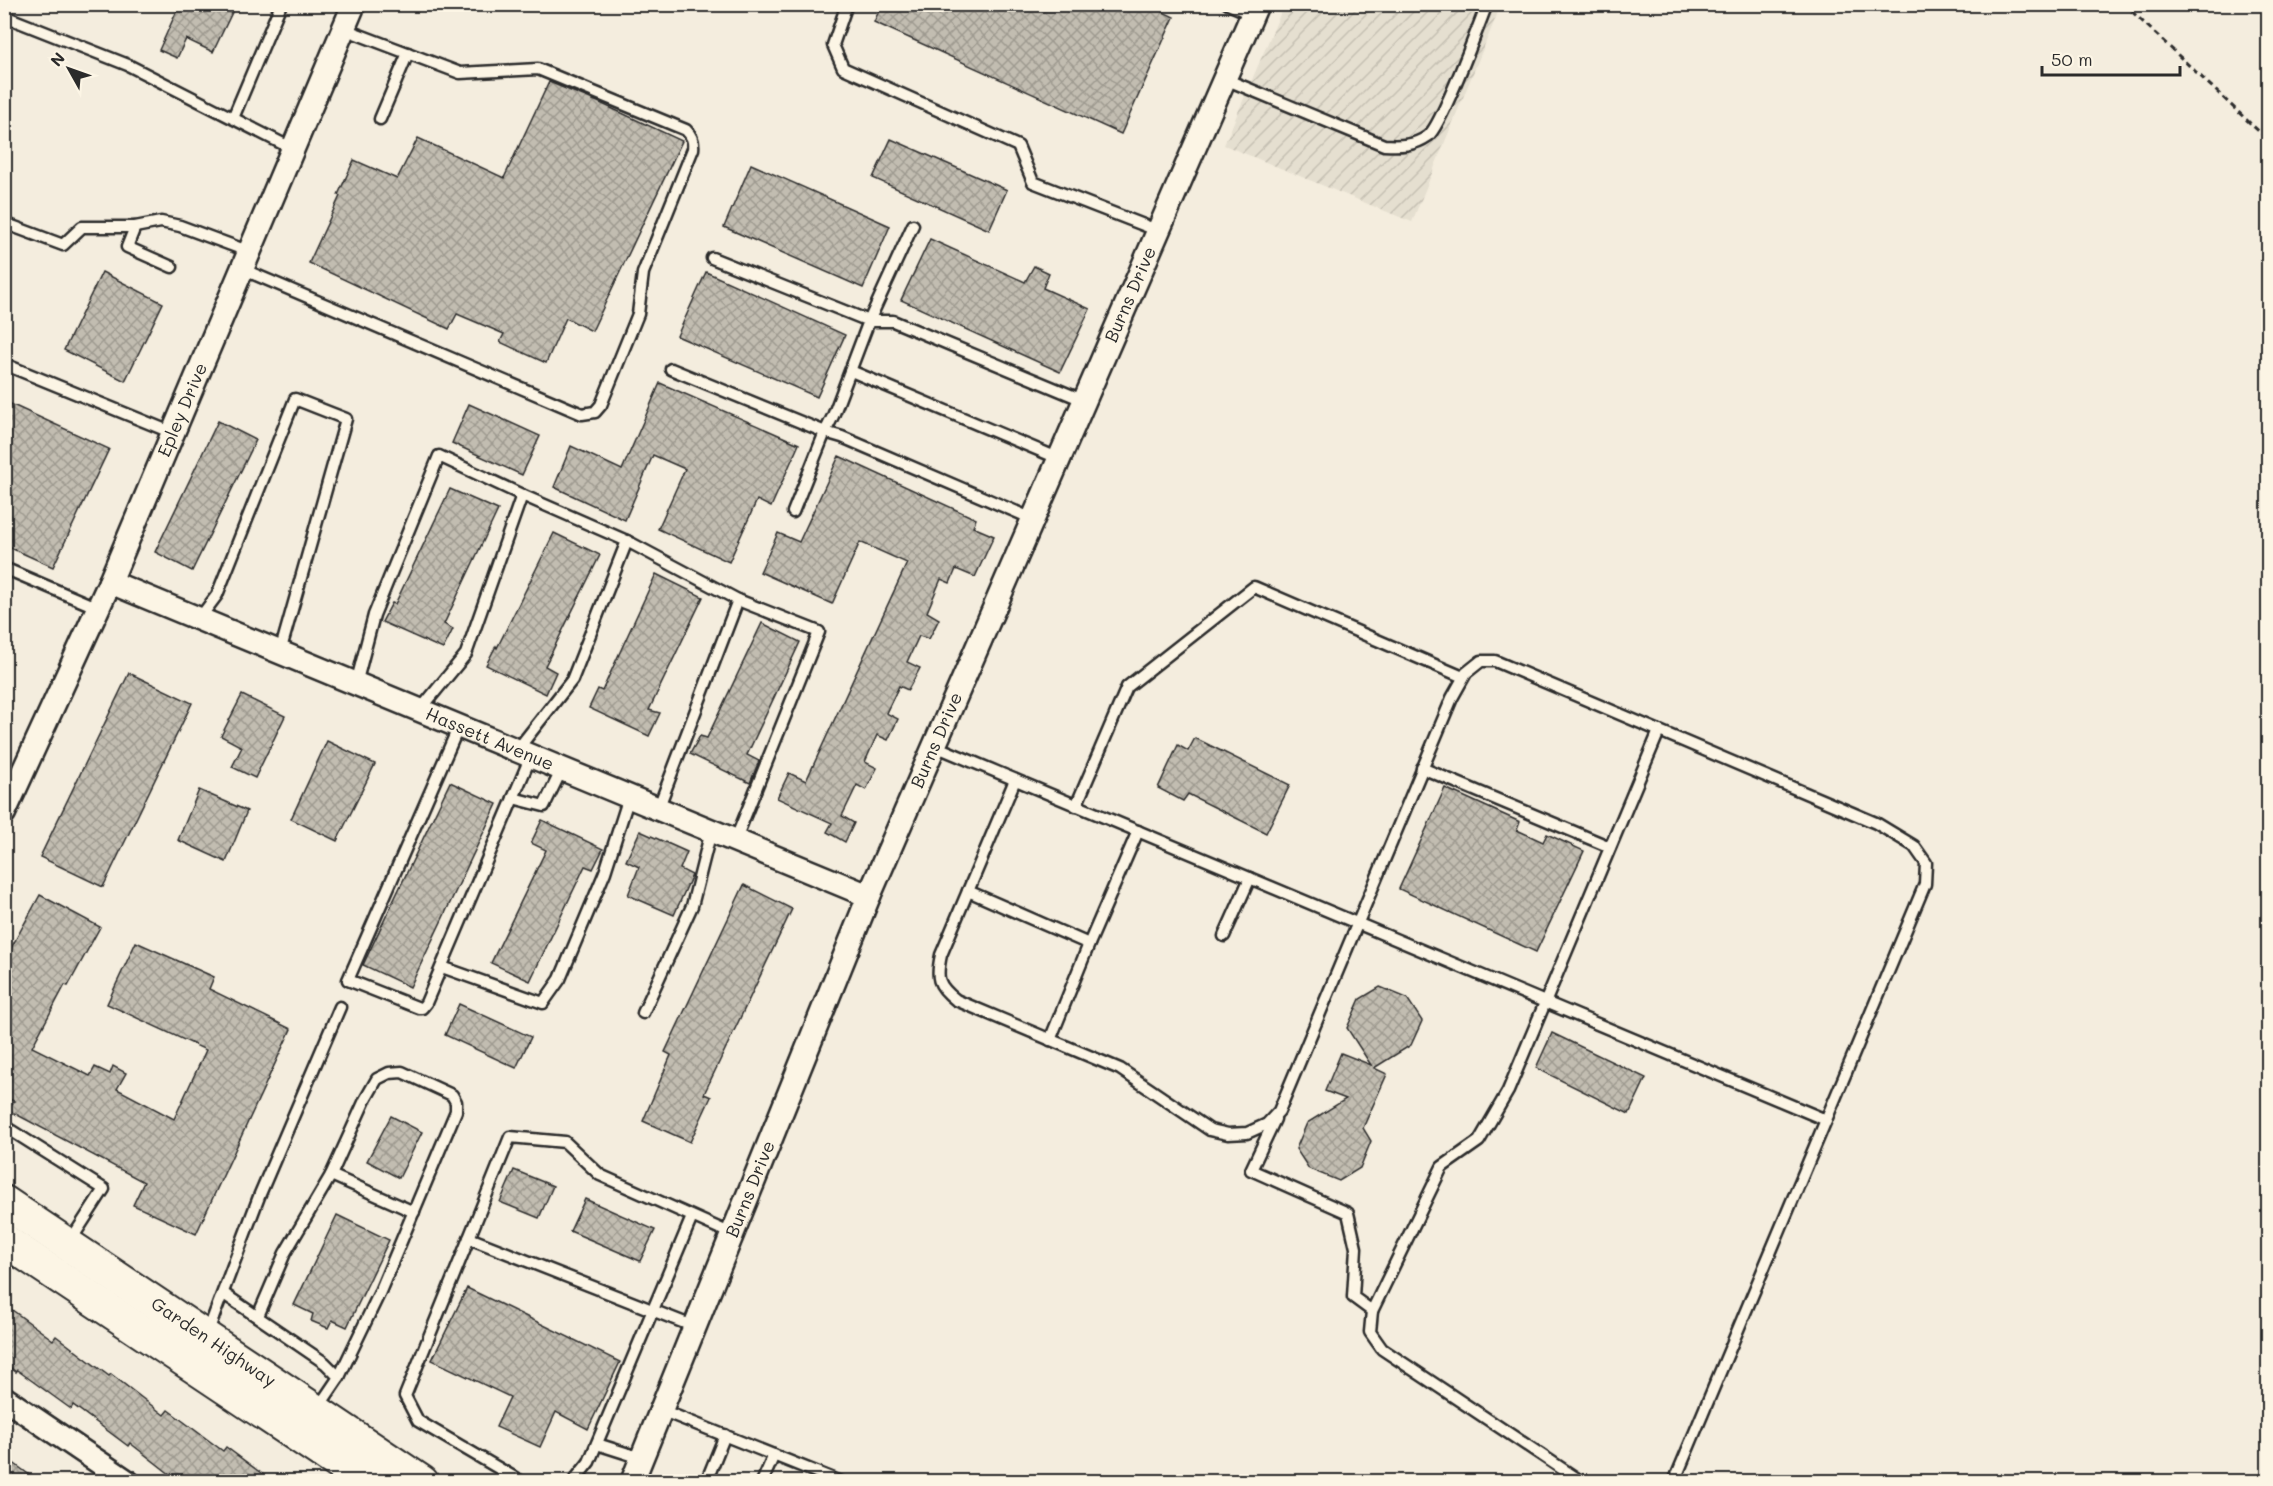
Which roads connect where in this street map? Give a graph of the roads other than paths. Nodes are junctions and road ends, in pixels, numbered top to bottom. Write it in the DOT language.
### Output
graph roads {
  1 [pos="281,4"];
  2 [pos="354,4"];
  3 [pos="847,4"];
  4 [pos="1228,4"];
  5 [pos="1487,4"];
  6 [pos="1255,10"];
  7 [pos="4,16"];
  8 [pos="344,29"];
  9 [pos="408,53"];
  10 [pos="1225,79"];
  11 [pos="233,118"];
  12 [pos="380,119"];
  13 [pos="293,149"];
  14 [pos="4,223"];
  15 [pos="913,225"];
  16 [pos="135,228"];
  17 [pos="1159,231"];
  18 [pos="712,258"];
  19 [pos="246,260"];
  20 [pos="172,267"];
  21 [pos="869,321"];
  22 [pos="4,364"];
  23 [pos="670,369"];
  24 [pos="851,371"];
  25 [pos="1085,401"];
  26 [pos="825,432"];
  27 [pos="173,433"];
  28 [pos="1060,459"];
  29 [pos="522,495"];
  30 [pos="793,512"];
  31 [pos="1034,519"];
  32 [pos="627,542"];
  33 [pos="4,568"];
  34 [pos="110,582"];
  35 [pos="738,600"];
  36 [pos="98,608"];
  37 [pos="199,619"];
  38 [pos="280,652"];
  39 [pos="1464,677"];
  40 [pos="356,684"];
  41 [pos="420,710"];
  42 [pos="459,726"];
  43 [pos="1659,731"];
  44 [pos="935,746"];
  45 [pos="524,753"];
  46 [pos="1422,768"];
  47 [pos="562,769"];
  48 [pos="1015,780"];
  49 [pos="10,785"];
  50 [pos="629,797"];
  51 [pos="513,798"];
  52 [pos="1076,806"];
  53 [pos="658,809"];
  54 [pos="4,813"];
  55 [pos="711,831"];
  56 [pos="1138,831"];
  57 [pos="735,841"];
  58 [pos="1610,847"];
  59 [pos="1250,878"];
  60 [pos="968,891"];
  61 [pos="869,896"];
  62 [pos="1356,923"];
  63 [pos="1224,936"];
  64 [pos="1089,944"];
  65 [pos="442,967"];
  66 [pos="1544,1002"];
  67 [pos="340,1007"];
  68 [pos="644,1013"];
  69 [pos="1050,1040"];
  70 [pos="1279,1111"];
  71 [pos="1826,1120"];
  72 [pos="4,1126"];
  73 [pos="331,1175"];
  74 [pos="4,1202"];
  75 [pos="414,1212"];
  76 [pos="692,1216"];
  77 [pos="732,1234"];
  78 [pos="469,1238"];
  79 [pos="4,1240"];
  80 [pos="68,1244"];
  81 [pos="224,1294"];
  82 [pos="652,1311"];
  83 [pos="1372,1311"];
  84 [pos="258,1316"];
  85 [pos="694,1327"];
  86 [pos="197,1349"];
  87 [pos="339,1377"];
  88 [pos="4,1398"];
  89 [pos="661,1410"];
  90 [pos="316,1411"];
  91 [pos="725,1435"];
  92 [pos="597,1444"];
  93 [pos="774,1455"];
  94 [pos="641,1458"];
  95 [pos="837,1481"];
  96 [pos="128,1482"];
  97 [pos="367,1482"];
  98 [pos="422,1482"];
  99 [pos="522,1482"];
  100 [pos="573,1482"];
  101 [pos="632,1482"];
  102 [pos="706,1482"];
  103 [pos="762,1482"];
  104 [pos="1582,1482"];
  105 [pos="1674,1482"];
  1 -- 11 [label="lane"];
  2 -- 8 [label="street, Epley Drive"];
  3 -- 17 [label="lane"];
  4 -- 6 [label="lane"];
  5 -- 10 [label="lane"];
  6 -- 10 [label="street, Burns Drive"];
  7 -- 11 [label="lane"];
  8 -- 9 [label="lane"];
  8 -- 13 [label="street, Epley Drive"];
  9 -- 12 [label="lane"];
  9 -- 19 [label="lane"];
  10 -- 17 [label="street, Burns Drive"];
  11 -- 13 [label="lane"];
  13 -- 19 [label="street, Epley Drive"];
  14 -- 16 [label="lane"];
  15 -- 21 [label="lane"];
  16 -- 19 [label="lane"];
  16 -- 20 [label="lane"];
  17 -- 25 [label="street, Burns Drive"];
  18 -- 21 [label="lane"];
  19 -- 27 [label="street, Epley Drive"];
  21 -- 24 [label="lane"];
  21 -- 25 [label="lane"];
  22 -- 27 [label="lane"];
  23 -- 26 [label="lane"];
  24 -- 26 [label="lane"];
  24 -- 28 [label="lane"];
  25 -- 28 [label="street, Burns Drive"];
  26 -- 30 [label="lane"];
  26 -- 31 [label="lane"];
  27 -- 34 [label="street, Epley Drive"];
  28 -- 31 [label="street, Burns Drive"];
  29 -- 32 [label="lane"];
  29 -- 40 [label="lane"];
  29 -- 41 [label="lane"];
  31 -- 44 [label="street, Burns Drive"];
  32 -- 35 [label="lane"];
  32 -- 45 [label="lane"];
  33 -- 36 [label="lane"];
  34 -- 36 [label="street, Epley Drive"];
  34 -- 37 [label="street, Hassett Avenue"];
  35 -- 53 [label="lane"];
  35 -- 57 [label="lane"];
  36 -- 49 [label="street, Epley Drive"];
  37 -- 38 [label="street, Hassett Avenue"];
  37 -- 38 [label="lane"];
  38 -- 40 [label="street, Hassett Avenue"];
  39 -- 43 [label="lane"];
  39 -- 46 [label="lane"];
  39 -- 52 [label="lane"];
  40 -- 41 [label="street, Hassett Avenue"];
  41 -- 42 [label="street, Hassett Avenue"];
  42 -- 45 [label="street, Hassett Avenue"];
  42 -- 65 [label="lane"];
  43 -- 58 [label="lane"];
  43 -- 71 [label="lane"];
  44 -- 48 [label="lane"];
  44 -- 61 [label="street, Burns Drive"];
  45 -- 47 [label="street, Hassett Avenue"];
  45 -- 51 [label="lane"];
  46 -- 58 [label="lane"];
  46 -- 62 [label="lane"];
  47 -- 50 [label="street, Hassett Avenue"];
  47 -- 51 [label="lane"];
  48 -- 52 [label="lane"];
  48 -- 60 [label="lane"];
  49 -- 54 [label="street, Epley Drive"];
  50 -- 53 [label="street, Hassett Avenue"];
  50 -- 65 [label="lane"];
  51 -- 65 [label="lane"];
  52 -- 56 [label="lane"];
  53 -- 55 [label="street, Hassett Avenue"];
  55 -- 57 [label="street, Hassett Avenue"];
  55 -- 68 [label="lane"];
  56 -- 59 [label="lane"];
  56 -- 64 [label="lane"];
  57 -- 61 [label="street, Hassett Avenue"];
  58 -- 66 [label="lane"];
  59 -- 62 [label="lane"];
  59 -- 63 [label="lane"];
  60 -- 64 [label="lane"];
  60 -- 69 [label="lane"];
  61 -- 77 [label="street, Burns Drive"];
  62 -- 66 [label="lane"];
  62 -- 70 [label="lane"];
  64 -- 69 [label="lane"];
  66 -- 71 [label="lane"];
  66 -- 83 [label="lane"];
  67 -- 81 [label="lane"];
  69 -- 70 [label="lane"];
  70 -- 83 [label="lane"];
  71 -- 105 [label="lane"];
  72 -- 80 [label="lane"];
  73 -- 75 [label="lane"];
  73 -- 75 [label="lane"];
  73 -- 84 [label="lane"];
  74 -- 80 [label="main road, Garden Highway"];
  75 -- 87 [label="lane"];
  76 -- 77 [label="lane"];
  76 -- 78 [label="lane"];
  76 -- 82 [label="lane"];
  77 -- 85 [label="street, Burns Drive"];
  78 -- 82 [label="lane"];
  78 -- 99 [label="lane"];
  79 -- 86 [label="main road, Garden Highway"];
  80 -- 86 [label="main road, Garden Highway"];
  81 -- 84 [label="lane"];
  81 -- 86 [label="lane"];
  82 -- 85 [label="lane"];
  82 -- 92 [label="lane"];
  83 -- 104 [label="lane"];
  84 -- 87 [label="lane"];
  85 -- 89 [label="street, Burns Drive"];
  86 -- 90 [label="main road, Garden Highway"];
  86 -- 97 [label="main road, Garden Highway"];
  87 -- 90 [label="lane"];
  88 -- 96 [label="street"];
  89 -- 91 [label="lane"];
  89 -- 94 [label="street, Burns Drive"];
  90 -- 98 [label="main road, Garden Highway"];
  91 -- 93 [label="lane"];
  91 -- 102 [label="lane"];
  92 -- 94 [label="lane"];
  92 -- 100 [label="lane"];
  93 -- 95 [label="lane"];
  93 -- 103 [label="lane"];
  94 -- 101 [label="street, Burns Drive"];
}
